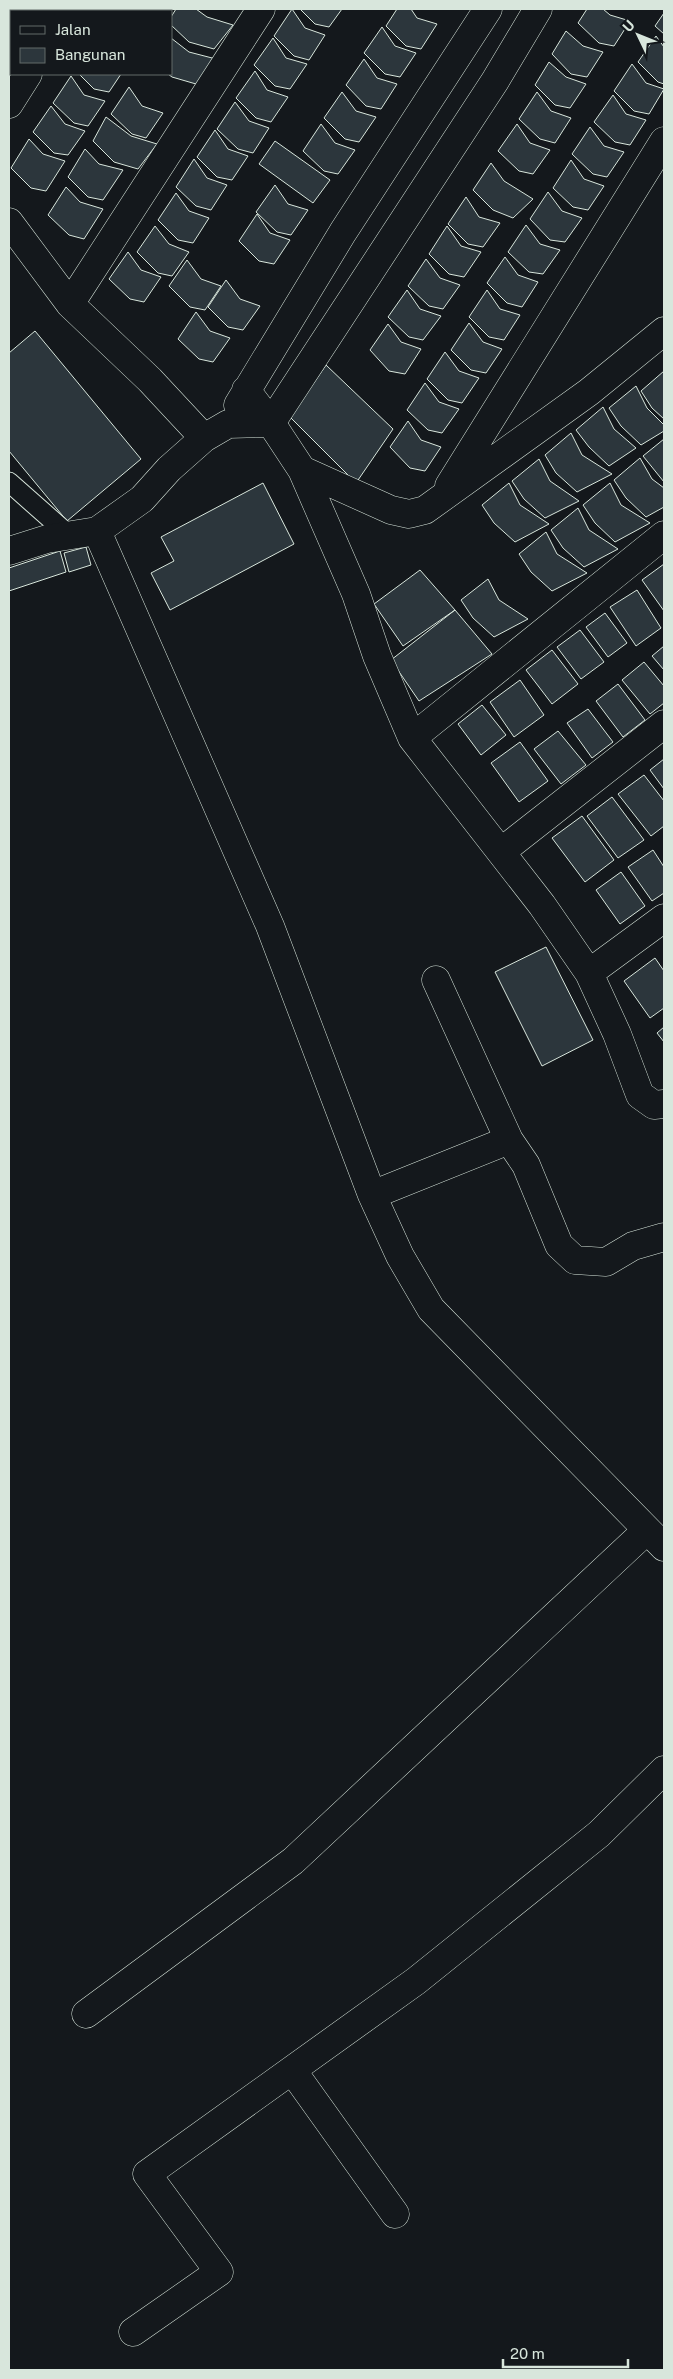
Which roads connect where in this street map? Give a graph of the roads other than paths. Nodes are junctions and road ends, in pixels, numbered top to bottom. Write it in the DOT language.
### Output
graph roads {
  1 [pos="261,9"];
  2 [pos="488,9"];
  3 [pos="538,9"];
  4 [pos="27,75"];
  5 [pos="9,104"];
  6 [pos="664,141"];
  7 [pos="9,222"];
  8 [pos="70,304"];
  9 [pos="664,331"];
  10 [pos="246,390"];
  11 [pos="271,423"];
  12 [pos="228,424"];
  13 [pos="204,438"];
  14 [pos="302,470"];
  15 [pos="9,482"];
  16 [pos="442,498"];
  17 [pos="97,531"];
  18 [pos="664,535"];
  19 [pos="70,536"];
  20 [pos="9,551"];
  21 [pos="664,724"];
  22 [pos="412,738"];
  23 [pos="502,851"];
  24 [pos="664,918"];
  25 [pos="589,974"];
  26 [pos="436,980"];
  27 [pos="664,1104"];
  28 [pos="509,1140"];
  29 [pos="372,1195"];
  30 [pos="664,1236"];
  31 [pos="656,1539"];
  32 [pos="664,1770"];
  33 [pos="86,2014"];
  34 [pos="292,2070"];
  35 [pos="395,2214"];
  36 [pos="133,2332"];
  1 -- 8 [label="street"];
  2 -- 10 [label="street"];
  3 -- 11 [label="street"];
  4 -- 5 [label="street"];
  6 -- 16 [label="street"];
  7 -- 8 [label="street"];
  8 -- 13 [label="street"];
  9 -- 16 [label="street"];
  10 -- 11 [label="street"];
  10 -- 12 [label="street"];
  11 -- 12 [label="street"];
  11 -- 14 [label="street"];
  12 -- 13 [label="street"];
  13 -- 17 [label="street"];
  14 -- 16 [label="street"];
  14 -- 22 [label="street"];
  15 -- 19 [label="lane"];
  17 -- 19 [label="street"];
  17 -- 29 [label="street"];
  18 -- 22 [label="street"];
  19 -- 20 [label="street"];
  21 -- 23 [label="street"];
  22 -- 23 [label="street"];
  23 -- 25 [label="street"];
  24 -- 25 [label="street"];
  25 -- 27 [label="street"];
  26 -- 28 [label="street"];
  28 -- 29 [label="street"];
  28 -- 30 [label="street"];
  29 -- 31 [label="street"];
  31 -- 33 [label="street"];
  32 -- 34 [label="street"];
  34 -- 35 [label="street"];
  34 -- 36 [label="street"];
}
